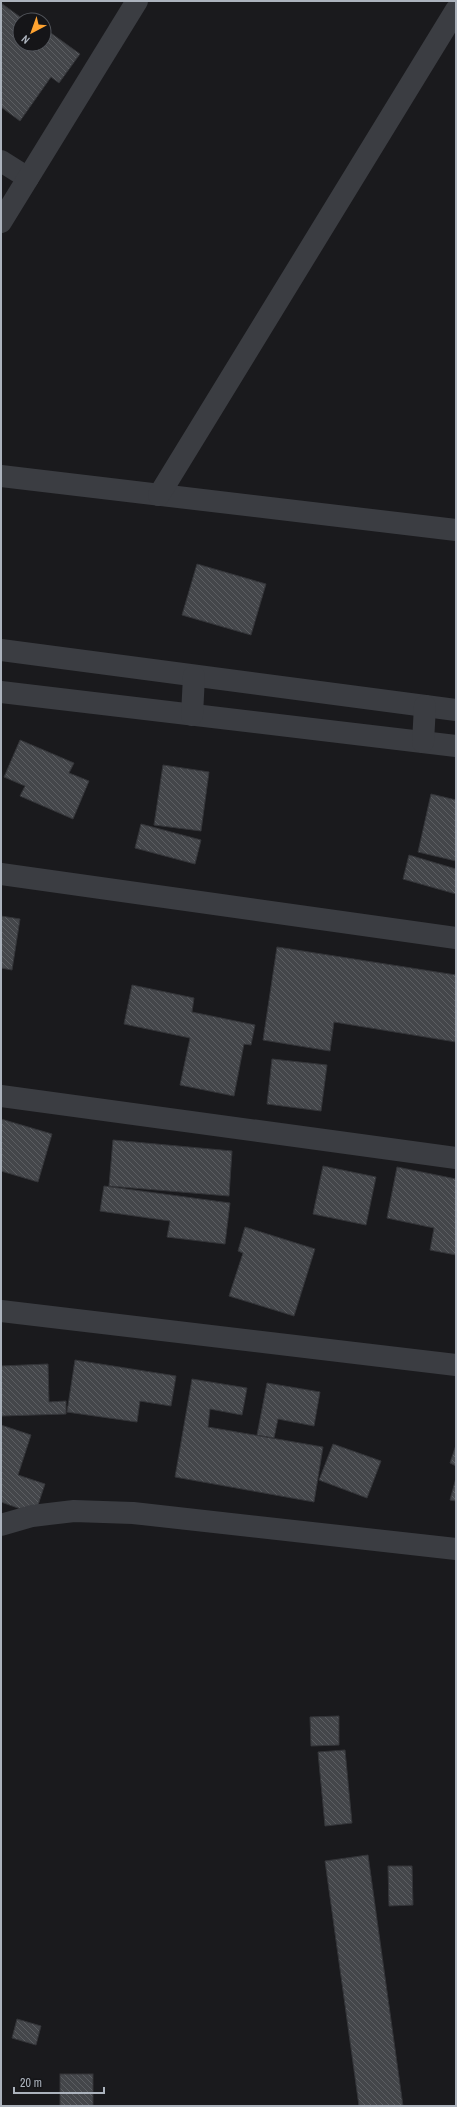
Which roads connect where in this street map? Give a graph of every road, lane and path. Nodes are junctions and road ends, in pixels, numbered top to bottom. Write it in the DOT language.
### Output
graph roads {
  1 [pos="135,2"];
  2 [pos="456,10"];
  3 [pos="1,161"];
  4 [pos="28,178"];
  5 [pos="1,222"];
  6 [pos="1,476"];
  7 [pos="159,495"];
  8 [pos="456,530"];
  9 [pos="1,650"];
  10 [pos="194,676"];
  11 [pos="1,692"];
  12 [pos="425,706"];
  13 [pos="456,710"];
  14 [pos="192,715"];
  15 [pos="423,742"];
  16 [pos="456,746"];
  17 [pos="1,874"];
  18 [pos="456,938"];
  19 [pos="1,1096"];
  20 [pos="456,1158"];
  21 [pos="1,1311"];
  22 [pos="456,1365"];
  23 [pos="1,1525"];
  24 [pos="456,1549"];
  1 -- 4 [label="street"];
  2 -- 7 [label="street"];
  3 -- 4 [label="street"];
  4 -- 5 [label="street"];
  6 -- 7 [label="street"];
  7 -- 8 [label="street"];
  9 -- 10 [label="street"];
  10 -- 12 [label="street"];
  10 -- 14 [label="street"];
  11 -- 14 [label="street"];
  12 -- 13 [label="street"];
  12 -- 15 [label="street"];
  14 -- 15 [label="street"];
  15 -- 16 [label="street"];
  17 -- 18 [label="street"];
  19 -- 20 [label="street"];
  21 -- 22 [label="street"];
  23 -- 24 [label="street"];
}
